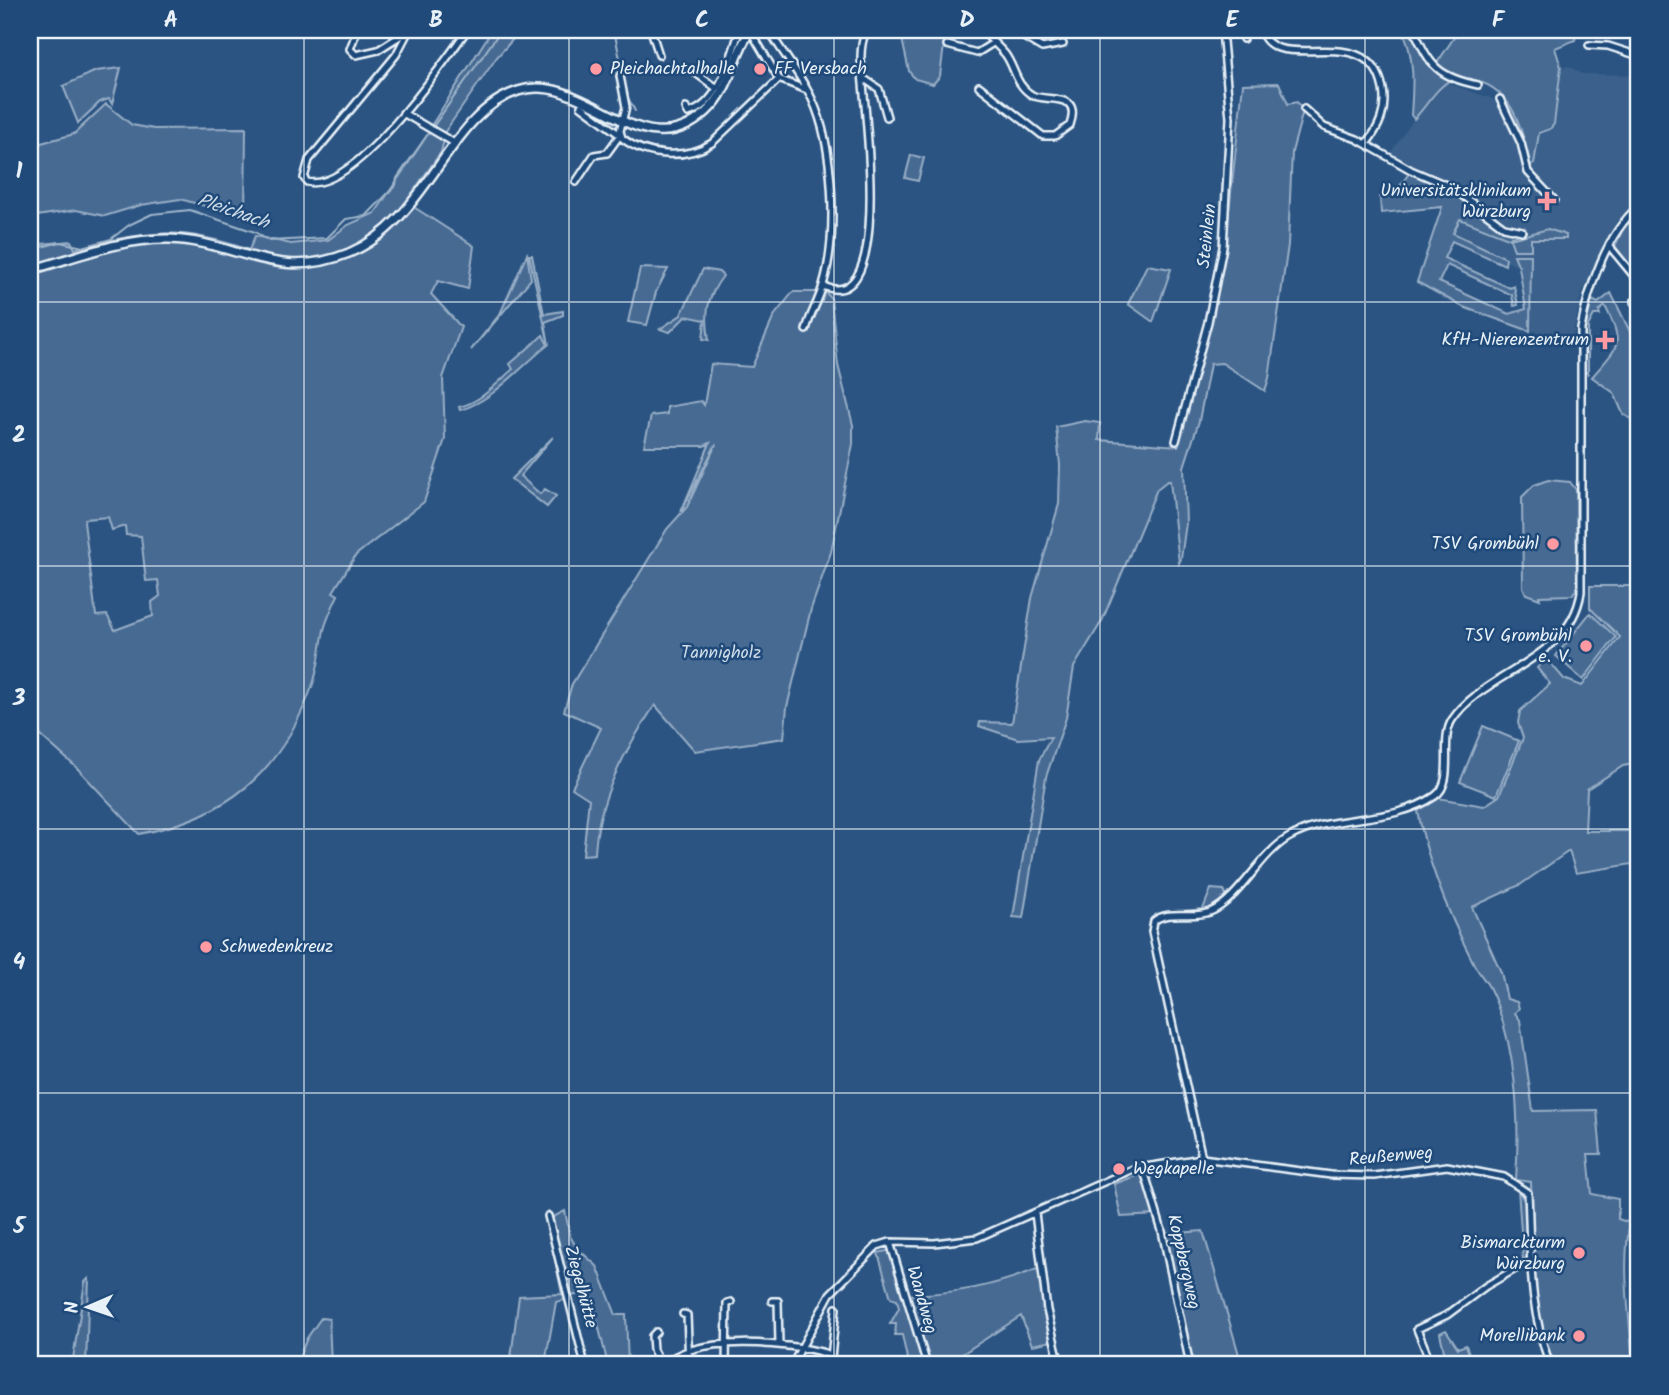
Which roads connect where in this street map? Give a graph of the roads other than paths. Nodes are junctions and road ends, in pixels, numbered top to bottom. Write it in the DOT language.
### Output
graph roads {
  1 [pos="357,30"];
  2 [pos="409,30"];
  3 [pos="467,30"];
  4 [pos="650,30"];
  5 [pos="740,30"];
  6 [pos="750,30"];
  7 [pos="769,30"];
  8 [pos="866,30"];
  9 [pos="982,30"];
  10 [pos="1012,30"];
  11 [pos="1222,30"];
  12 [pos="1240,30"];
  13 [pos="1261,30"];
  14 [pos="1414,30"];
  15 [pos="1244,39"];
  16 [pos="993,43"];
  17 [pos="1063,44"];
  18 [pos="947,45"];
  19 [pos="1589,45"];
  20 [pos="659,55"];
  21 [pos="1639,56"];
  22 [pos="693,71"];
  23 [pos="620,76"];
  24 [pos="863,78"];
  25 [pos="779,79"];
  26 [pos="1478,85"];
  27 [pos="979,86"];
  28 [pos="716,88"];
  29 [pos="807,90"];
  30 [pos="1500,99"];
  31 [pos="584,104"];
  32 [pos="686,108"];
  33 [pos="1304,109"];
  34 [pos="403,113"];
  35 [pos="887,117"];
  36 [pos="623,123"];
  37 [pos="620,135"];
  38 [pos="456,144"];
  39 [pos="1366,144"];
  40 [pos="576,182"];
  41 [pos="1554,200"];
  42 [pos="1639,206"];
  43 [pos="1521,231"];
  44 [pos="1610,247"];
  45 [pos="30,270"];
  46 [pos="1639,282"];
  47 [pos="826,287"];
  48 [pos="806,330"];
  49 [pos="1175,441"];
  50 [pos="1202,1158"];
  51 [pos="1143,1167"];
  52 [pos="1035,1213"];
  53 [pos="548,1216"];
  54 [pos="890,1242"];
  55 [pos="1531,1260"];
  56 [pos="772,1301"];
  57 [pos="731,1302"];
  58 [pos="836,1308"];
  59 [pos="683,1314"];
  60 [pos="656,1332"];
  61 [pos="726,1345"];
  62 [pos="779,1345"];
  63 [pos="689,1349"];
  64 [pos="800,1349"];
  65 [pos="832,1362"];
  66 [pos="585,1365"];
  67 [pos="663,1365"];
  68 [pos="689,1365"];
  69 [pos="726,1365"];
  70 [pos="792,1365"];
  71 [pos="927,1365"];
  72 [pos="1060,1365"];
  73 [pos="1190,1365"];
  74 [pos="1427,1365"];
  75 [pos="1550,1365"];
  1 -- 2 [label="street"];
  2 -- 34 [label="street"];
  3 -- 34 [label="street"];
  4 -- 20 [label="street"];
  5 -- 28 [label="street"];
  6 -- 25 [label="street"];
  6 -- 36 [label="main road"];
  7 -- 29 [label="street"];
  8 -- 24 [label="street"];
  9 -- 16 [label="street"];
  10 -- 17 [label="street"];
  11 -- 49 [label="street, Steinlein"];
  12 -- 15 [label="street"];
  13 -- 39 [label="street"];
  14 -- 26 [label="street"];
  16 -- 18 [label="street"];
  16 -- 27 [label="street"];
  19 -- 21 [label="street"];
  22 -- 28 [label="street"];
  23 -- 36 [label="street"];
  24 -- 35 [label="street"];
  24 -- 47 [label="street"];
  25 -- 29 [label="street"];
  25 -- 37 [label="street"];
  28 -- 32 [label="street"];
  29 -- 47 [label="street"];
  30 -- 41 [label="street"];
  31 -- 36 [label="main road"];
  31 -- 37 [label="street"];
  31 -- 38 [label="main road"];
  33 -- 39 [label="street"];
  34 -- 38 [label="street"];
  36 -- 37 [label="street"];
  37 -- 40 [label="street"];
  38 -- 45 [label="main road"];
  39 -- 43 [label="street"];
  42 -- 44 [label="street"];
  44 -- 46 [label="street"];
  44 -- 50 [label="street"];
  47 -- 48 [label="street"];
  50 -- 51 [label="street"];
  50 -- 55 [label="street, Reußenweg"];
  51 -- 52 [label="street"];
  51 -- 73 [label="street, Koppbergweg"];
  52 -- 54 [label="street"];
  52 -- 72 [label="street"];
  53 -- 66 [label="street, Ziegelhütte"];
  54 -- 64 [label="street"];
  54 -- 71 [label="street, Wandweg"];
  55 -- 74 [label="street"];
  55 -- 75 [label="street, Reußenweg"];
  56 -- 62 [label="street"];
  57 -- 61 [label="street"];
  58 -- 65 [label="street"];
  59 -- 63 [label="street"];
  60 -- 67 [label="street"];
  61 -- 62 [label="street"];
  61 -- 63 [label="street"];
  61 -- 69 [label="street"];
  62 -- 64 [label="street"];
  63 -- 67 [label="street"];
  63 -- 68 [label="street"];
  64 -- 65 [label="street"];
  64 -- 70 [label="street"];
}
